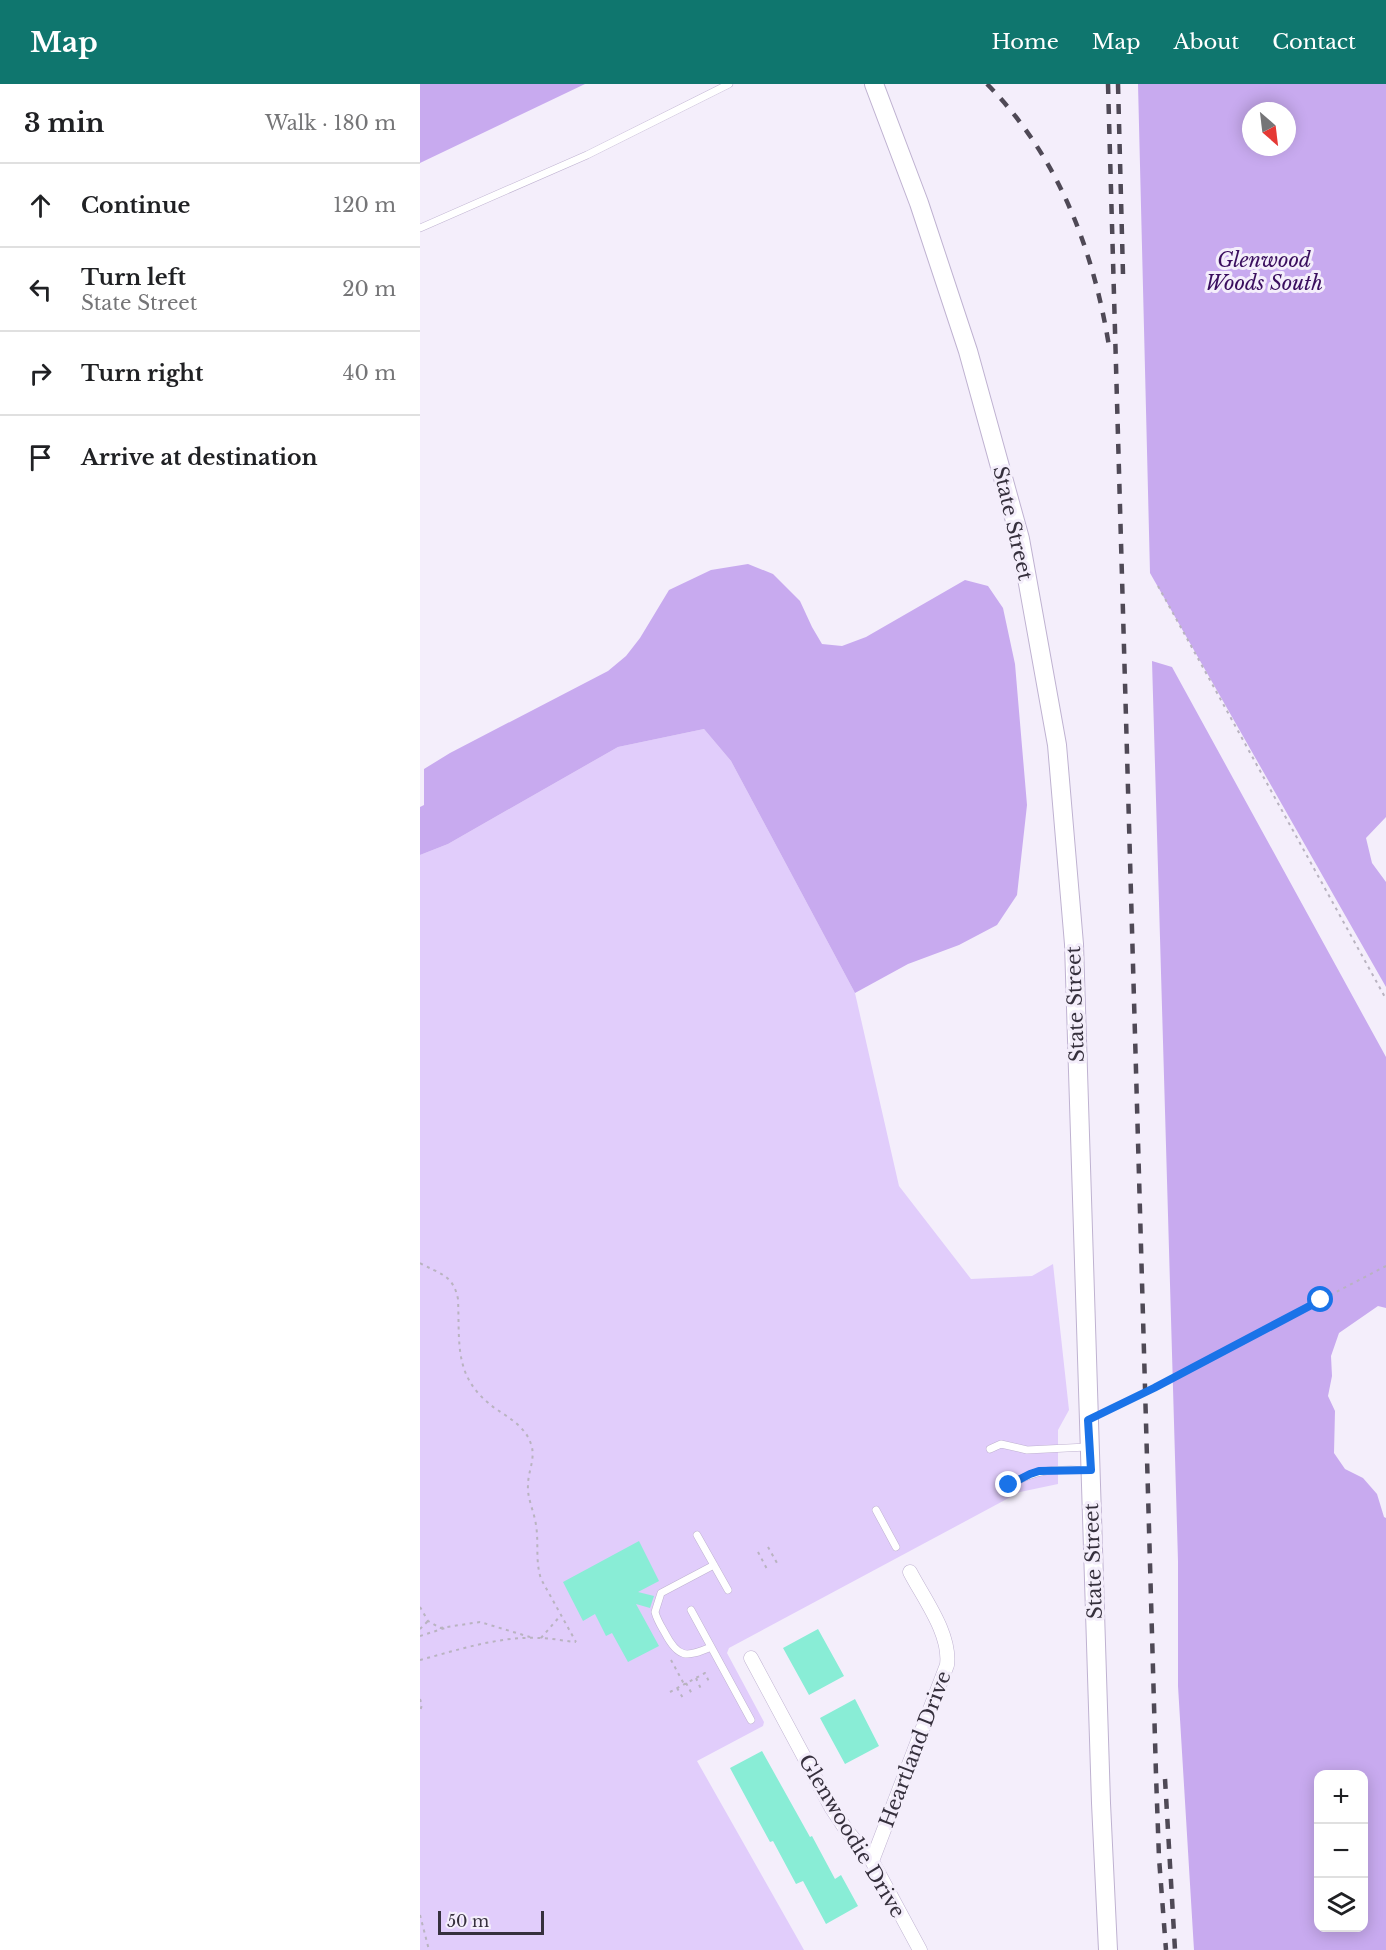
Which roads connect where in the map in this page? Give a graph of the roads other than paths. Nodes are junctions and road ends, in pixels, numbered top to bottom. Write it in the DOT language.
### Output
graph roads {
  1 [pos="729,84"];
  2 [pos="874,84"];
  3 [pos="420,228"];
  4 [pos="1090,1447"];
  5 [pos="990,1449"];
  6 [pos="1091,1470"];
  7 [pos="1009,1485"];
  8 [pos="876,1510"];
  9 [pos="697,1535"];
  10 [pos="896,1547"];
  11 [pos="714,1565"];
  12 [pos="910,1572"];
  13 [pos="728,1590"];
  14 [pos="691,1610"];
  15 [pos="711,1647"];
  16 [pos="751,1658"];
  17 [pos="751,1720"];
  18 [pos="872,1861"];
  19 [pos="920,1950"];
  20 [pos="1108,1950"];
  1 -- 3 [label="lane"];
  2 -- 4 [label="street, State Street"];
  4 -- 5 [label="lane"];
  4 -- 6 [label="street, State Street"];
  6 -- 7 [label="lane"];
  6 -- 20 [label="street, State Street"];
  8 -- 10 [label="lane"];
  9 -- 11 [label="lane"];
  11 -- 13 [label="lane"];
  11 -- 15 [label="lane"];
  12 -- 18 [label="street, Heartland Drive"];
  14 -- 15 [label="lane"];
  15 -- 17 [label="lane"];
  16 -- 18 [label="street, Glenwoodie Drive"];
  18 -- 19 [label="street, Glenwoodie Drive"];
}
